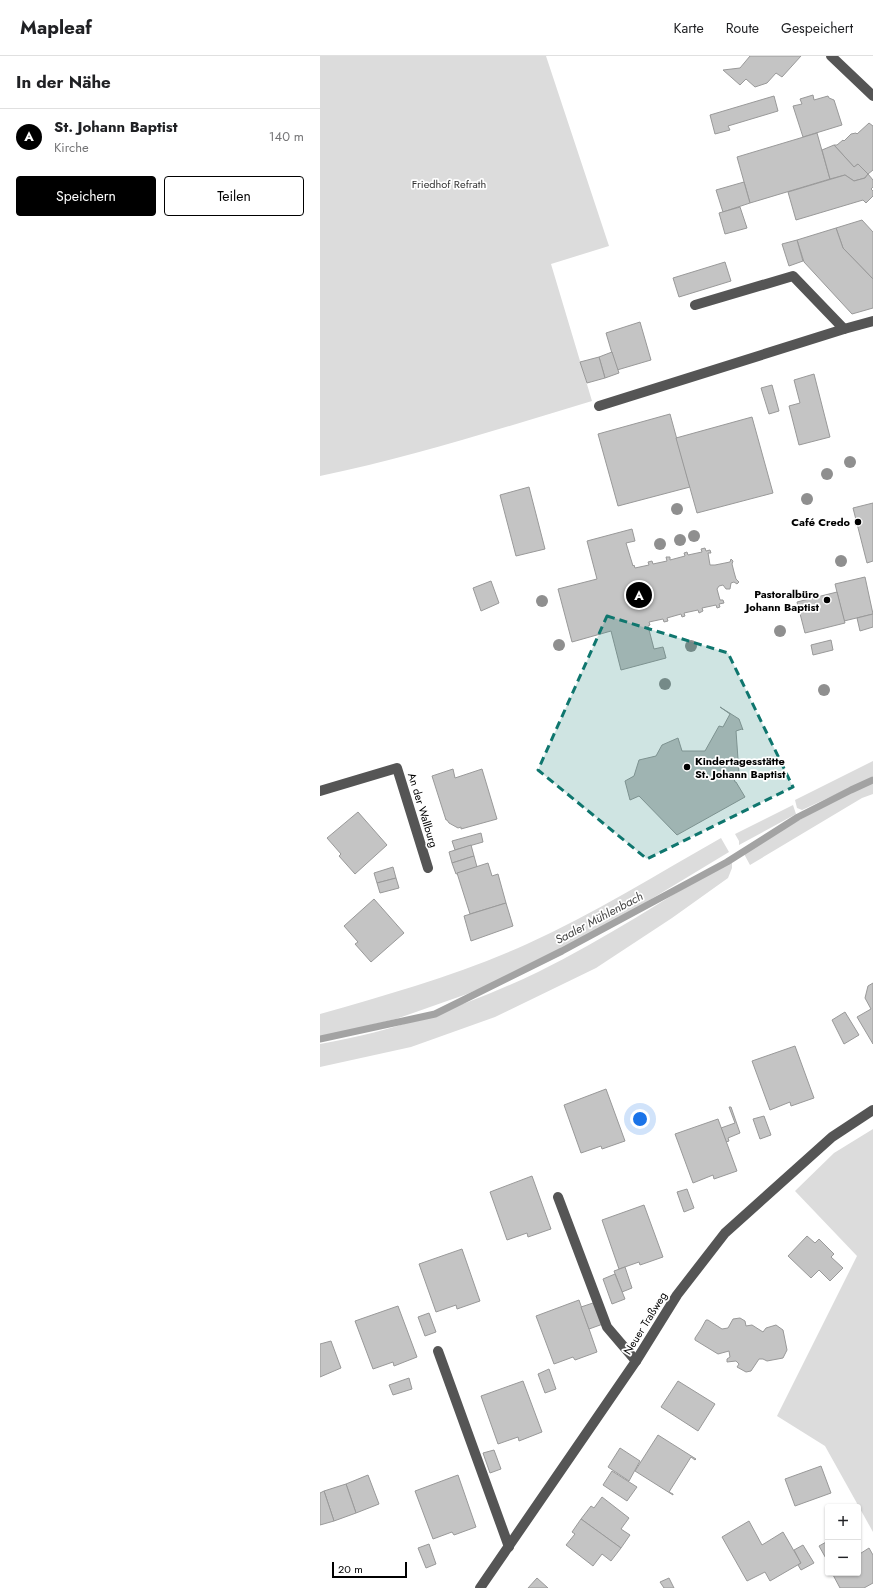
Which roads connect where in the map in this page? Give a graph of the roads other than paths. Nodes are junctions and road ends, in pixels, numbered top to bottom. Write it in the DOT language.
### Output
graph roads {
  1 [pos="831,56"];
  2 [pos="873,96"];
  3 [pos="695,305"];
  4 [pos="873,320"];
  5 [pos="844,328"];
  6 [pos="599,406"];
  7 [pos="320,791"];
  8 [pos="428,868"];
  9 [pos="873,1110"];
  10 [pos="558,1196"];
  11 [pos="438,1351"];
  12 [pos="636,1361"];
  13 [pos="509,1547"];
  14 [pos="480,1588"];
  1 -- 2 [label="street"];
  3 -- 5 [label="street"];
  4 -- 5 [label="street"];
  5 -- 6 [label="street"];
  7 -- 8 [label="street, An der Wallburg"];
  9 -- 12 [label="street, Neuer Traßweg"];
  10 -- 12 [label="street"];
  11 -- 13 [label="street"];
  12 -- 13 [label="street, Neuer Traßweg"];
  13 -- 14 [label="street, Neuer Traßweg"];
}
